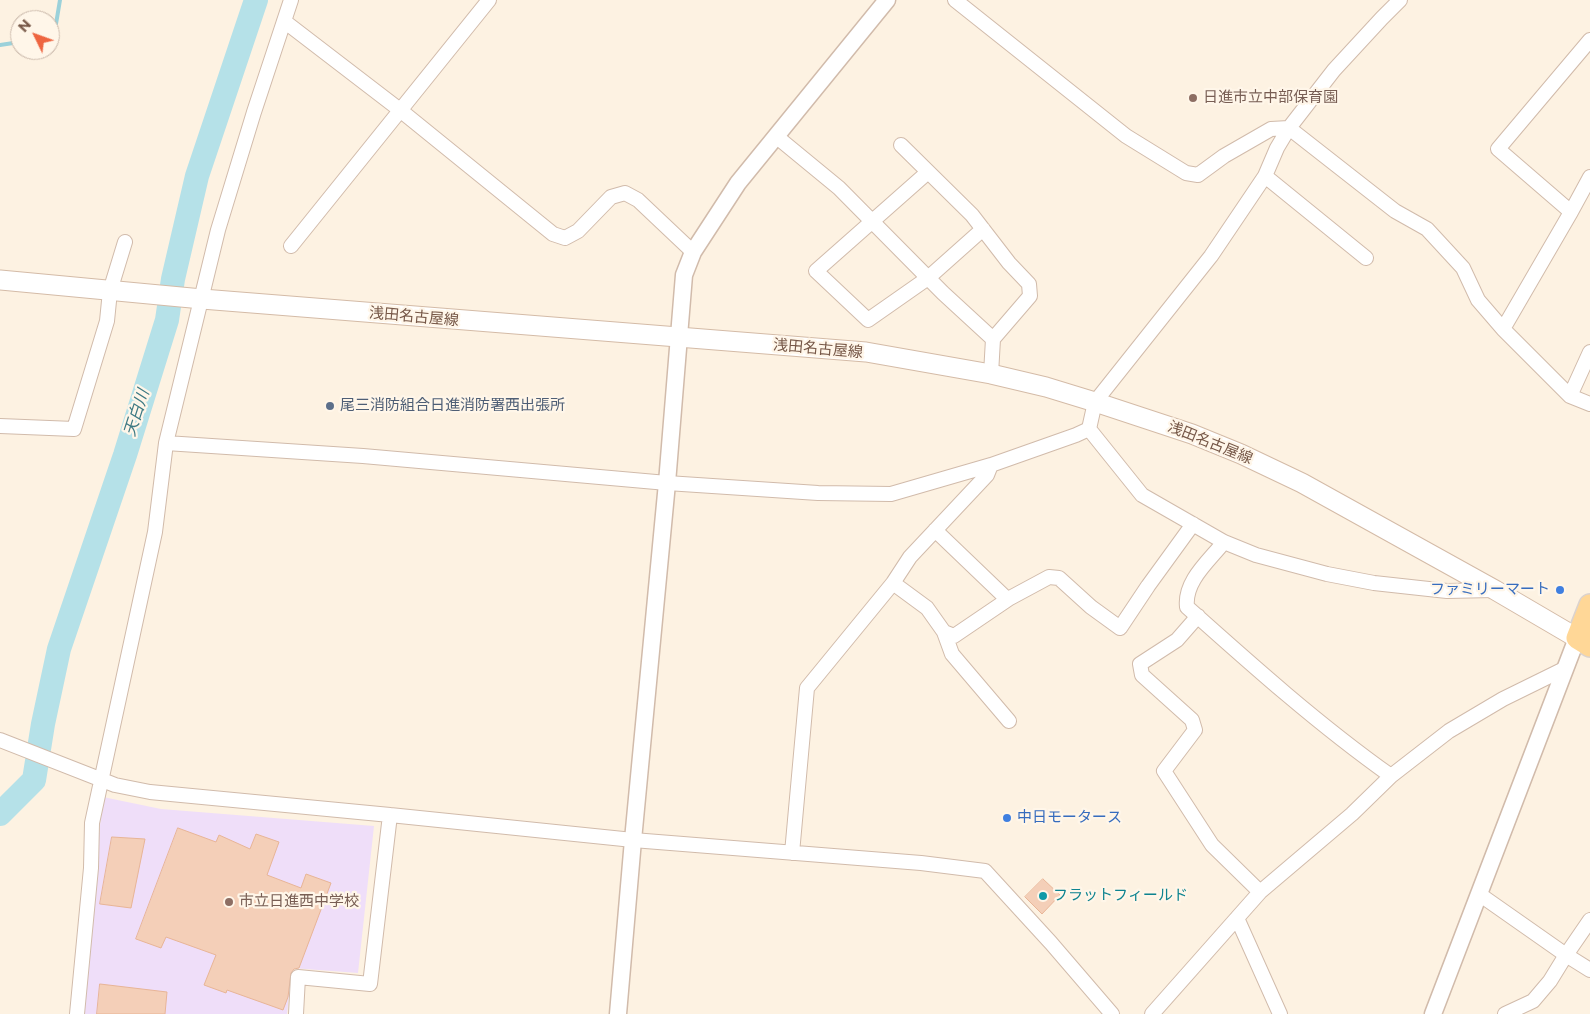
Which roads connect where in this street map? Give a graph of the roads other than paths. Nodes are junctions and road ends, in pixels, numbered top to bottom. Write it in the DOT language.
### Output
graph roads {
  1 [pos="291,0"];
  2 [pos="489,0"];
  3 [pos="888,0"];
  4 [pos="955,0"];
  5 [pos="1400,0"];
  6 [pos="284,21"];
  7 [pos="1590,40"];
  8 [pos="400,110"];
  9 [pos="1290,128"];
  10 [pos="777,137"];
  11 [pos="900,145"];
  12 [pos="928,172"];
  13 [pos="1265,176"];
  14 [pos="1590,177"];
  15 [pos="1571,212"];
  16 [pos="873,222"];
  17 [pos="983,229"];
  18 [pos="125,242"];
  19 [pos="291,246"];
  20 [pos="693,252"];
  21 [pos="1366,258"];
  22 [pos="928,278"];
  23 [pos="0,280"];
  24 [pos="110,292"];
  25 [pos="202,299"];
  26 [pos="1503,329"];
  27 [pos="678,338"];
  28 [pos="993,338"];
  29 [pos="1590,352"];
  30 [pos="991,374"];
  31 [pos="1570,396"];
  32 [pos="1095,402"];
  33 [pos="1590,404"];
  34 [pos="0,426"];
  35 [pos="1089,429"];
  36 [pos="166,444"];
  37 [pos="991,464"];
  38 [pos="667,483"];
  39 [pos="1193,524"];
  40 [pos="935,530"];
  41 [pos="1224,542"];
  42 [pos="893,584"];
  43 [pos="1495,590"];
  44 [pos="1007,599"];
  45 [pos="1590,605"];
  46 [pos="1198,616"];
  47 [pos="944,632"];
  48 [pos="1584,642"];
  49 [pos="1564,669"];
  50 [pos="1009,721"];
  51 [pos="0,740"];
  52 [pos="1391,776"];
  53 [pos="96,778"];
  54 [pos="390,815"];
  55 [pos="632,840"];
  56 [pos="792,853"];
  57 [pos="1260,892"];
  58 [pos="1479,894"];
  59 [pos="1237,918"];
  60 [pos="1590,920"];
  61 [pos="1566,955"];
  62 [pos="1590,970"];
  63 [pos="77,1014"];
  64 [pos="296,1014"];
  65 [pos="618,1014"];
  66 [pos="1112,1014"];
  67 [pos="1152,1014"];
  68 [pos="1280,1014"];
  69 [pos="1433,1014"];
  70 [pos="1505,1014"];
  1 -- 6 [label="street"];
  2 -- 8 [label="street"];
  3 -- 10 [label="street"];
  4 -- 9 [label="street"];
  5 -- 9 [label="street"];
  6 -- 8 [label="street"];
  6 -- 25 [label="street"];
  7 -- 15 [label="street"];
  8 -- 19 [label="street"];
  8 -- 20 [label="street"];
  9 -- 13 [label="street"];
  9 -- 26 [label="street"];
  10 -- 16 [label="street"];
  10 -- 20 [label="street"];
  11 -- 12 [label="street"];
  12 -- 16 [label="street"];
  12 -- 17 [label="street"];
  13 -- 21 [label="street"];
  13 -- 32 [label="street"];
  14 -- 15 [label="street"];
  15 -- 26 [label="street"];
  16 -- 22 [label="street"];
  16 -- 22 [label="street"];
  17 -- 22 [label="street"];
  17 -- 28 [label="street"];
  18 -- 24 [label="street"];
  20 -- 27 [label="street"];
  22 -- 28 [label="street"];
  23 -- 24 [label="main road, 浅田名古屋線"];
  24 -- 25 [label="main road, 浅田名古屋線"];
  24 -- 34 [label="street"];
  25 -- 27 [label="main road, 浅田名古屋線"];
  25 -- 36 [label="street"];
  26 -- 31 [label="street"];
  27 -- 30 [label="main road, 浅田名古屋線"];
  27 -- 38 [label="street"];
  28 -- 30 [label="street"];
  29 -- 31 [label="street"];
  30 -- 32 [label="main road, 浅田名古屋線"];
  31 -- 33 [label="street"];
  32 -- 35 [label="street"];
  32 -- 43 [label="main road, 浅田名古屋線"];
  35 -- 37 [label="street"];
  35 -- 39 [label="street"];
  36 -- 38 [label="street"];
  36 -- 53 [label="street"];
  37 -- 38 [label="street"];
  37 -- 40 [label="street"];
  38 -- 55 [label="street"];
  39 -- 41 [label="street"];
  39 -- 44 [label="street"];
  40 -- 42 [label="street"];
  40 -- 44 [label="street"];
  41 -- 43 [label="street"];
  41 -- 46 [label="street"];
  42 -- 47 [label="street"];
  42 -- 56 [label="street"];
  43 -- 48 [label="main road, 浅田名古屋線"];
  44 -- 47 [label="street"];
  45 -- 48 [label="main road"];
  46 -- 52 [label="street"];
  46 -- 57 [label="street"];
  47 -- 50 [label="street"];
  48 -- 49 [label="street"];
  49 -- 52 [label="street"];
  49 -- 58 [label="street"];
  51 -- 53 [label="street"];
  52 -- 57 [label="street"];
  53 -- 54 [label="street"];
  53 -- 63 [label="street"];
  54 -- 55 [label="street"];
  54 -- 64 [label="street"];
  55 -- 56 [label="street"];
  55 -- 65 [label="street"];
  56 -- 66 [label="street"];
  57 -- 59 [label="street"];
  58 -- 61 [label="street"];
  58 -- 69 [label="street"];
  59 -- 67 [label="street"];
  59 -- 68 [label="street"];
  60 -- 61 [label="street"];
  61 -- 62 [label="street"];
  61 -- 70 [label="street"];
}
